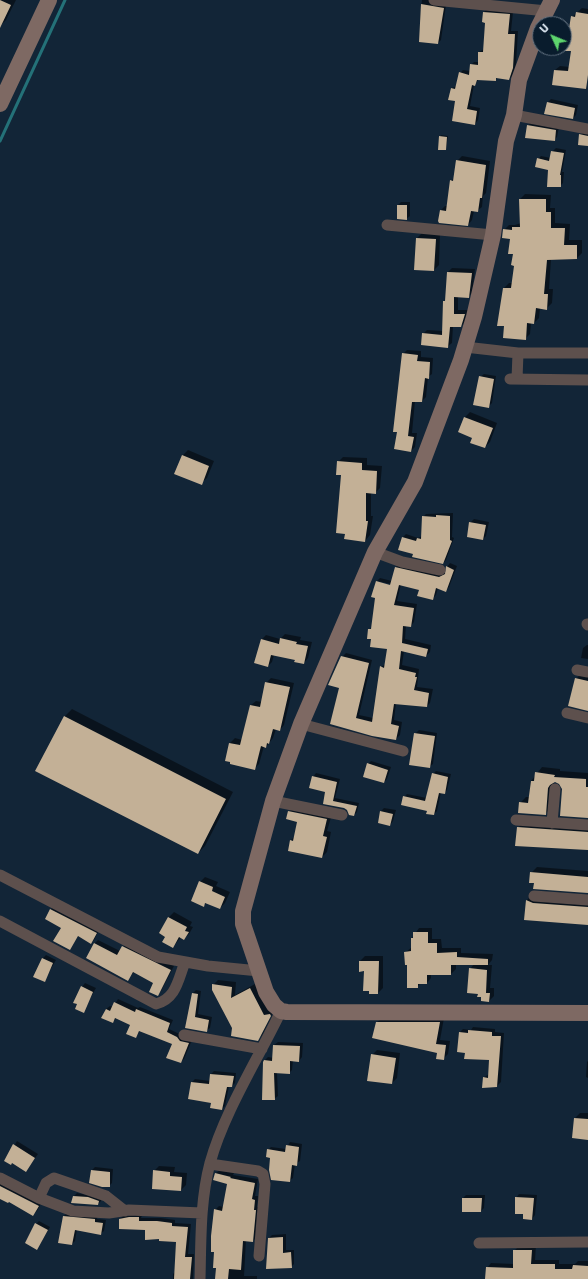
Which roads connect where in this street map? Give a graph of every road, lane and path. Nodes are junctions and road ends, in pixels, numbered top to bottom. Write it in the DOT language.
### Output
graph roads {
  1 [pos="49,0"];
  2 [pos="434,0"];
  3 [pos="549,6"];
  4 [pos="0,104"];
  5 [pos="514,115"];
  6 [pos="588,129"];
  7 [pos="388,225"];
  8 [pos="493,235"];
  9 [pos="465,347"];
  10 [pos="518,353"];
  11 [pos="588,353"];
  12 [pos="588,380"];
  13 [pos="375,552"];
  14 [pos="440,570"];
  15 [pos="567,713"];
  16 [pos="588,718"];
  17 [pos="301,724"];
  18 [pos="403,751"];
  19 [pos="555,789"];
  20 [pos="273,801"];
  21 [pos="342,815"];
  22 [pos="516,820"];
  23 [pos="552,823"];
  24 [pos="588,825"];
  25 [pos="0,875"];
  26 [pos="534,896"];
  27 [pos="588,900"];
  28 [pos="0,921"];
  29 [pos="185,962"];
  30 [pos="259,970"];
  31 [pos="281,1010"];
  32 [pos="588,1013"];
  33 [pos="184,1035"];
  34 [pos="262,1050"];
  35 [pos="210,1164"];
  36 [pos="0,1178"];
  37 [pos="39,1198"];
  38 [pos="125,1211"];
  39 [pos="202,1213"];
  40 [pos="588,1242"];
  41 [pos="479,1243"];
  42 [pos="259,1256"];
  43 [pos="200,1279"];
  1 -- 4 [label="street"];
  2 -- 3 [label="street"];
  3 -- 5 [label="street"];
  5 -- 6 [label="street"];
  5 -- 8 [label="street"];
  7 -- 8 [label="street"];
  8 -- 9 [label="street"];
  9 -- 10 [label="street"];
  9 -- 13 [label="street"];
  10 -- 11 [label="street"];
  10 -- 12 [label="street"];
  13 -- 14 [label="street"];
  13 -- 17 [label="street"];
  15 -- 16 [label="street"];
  17 -- 18 [label="street"];
  17 -- 20 [label="street"];
  19 -- 23 [label="street"];
  20 -- 21 [label="street"];
  20 -- 30 [label="street"];
  22 -- 23 [label="street"];
  23 -- 24 [label="street"];
  25 -- 29 [label="street"];
  26 -- 27 [label="street"];
  28 -- 29 [label="street"];
  29 -- 30 [label="street"];
  30 -- 31 [label="street"];
  31 -- 32 [label="street"];
  31 -- 34 [label="street"];
  33 -- 34 [label="street"];
  34 -- 35 [label="street"];
  35 -- 39 [label="street"];
  35 -- 42 [label="street"];
  36 -- 37 [label="street"];
  37 -- 38 [label="street"];
  37 -- 38 [label="street"];
  38 -- 39 [label="street"];
  39 -- 43 [label="street"];
  40 -- 41 [label="street"];
}
